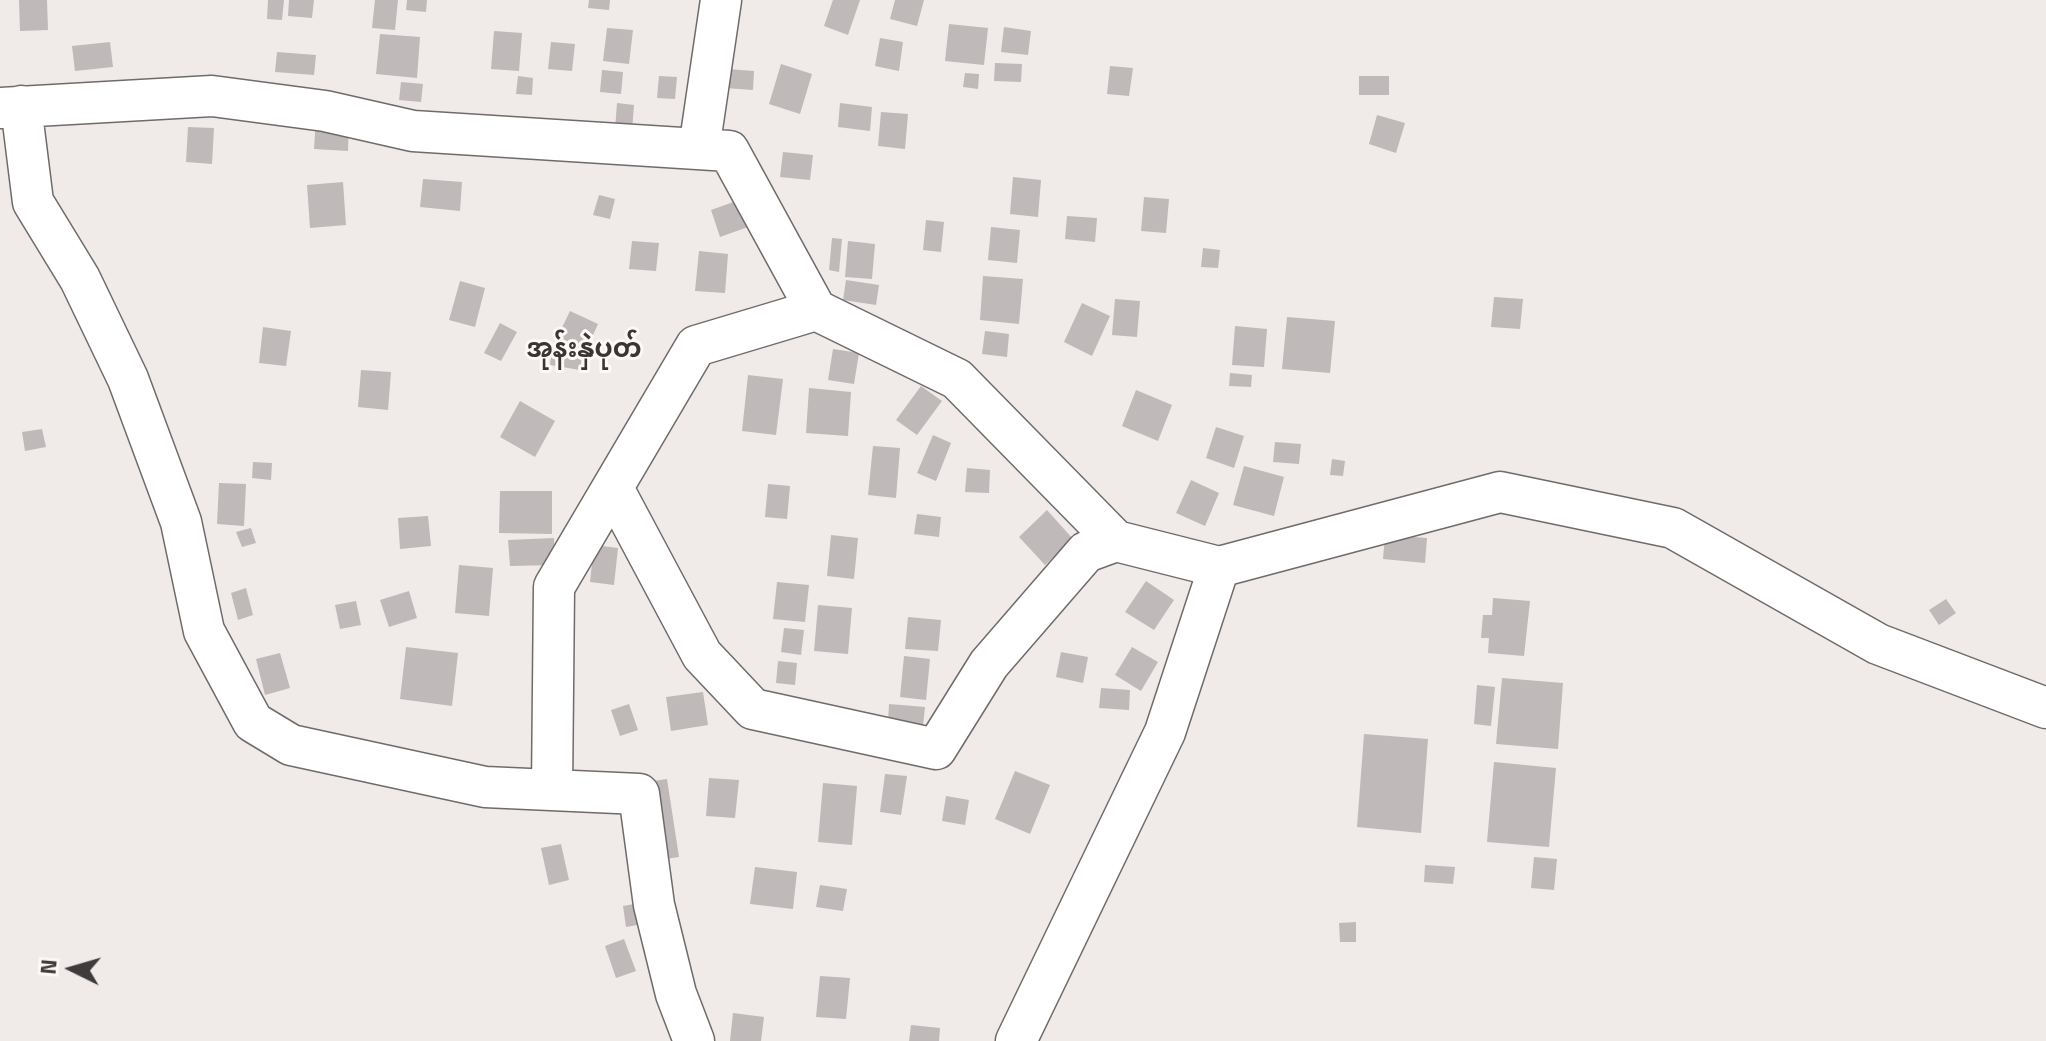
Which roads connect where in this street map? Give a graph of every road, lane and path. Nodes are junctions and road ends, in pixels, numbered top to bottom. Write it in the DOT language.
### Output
graph roads {
  1 [pos="721,0"];
  2 [pos="11,107"];
  3 [pos="699,149"];
  4 [pos="816,310"];
  5 [pos="614,490"];
  6 [pos="1116,541"];
  7 [pos="1219,567"];
  8 [pos="2046,708"];
  9 [pos="552,790"];
  10 [pos="694,1041"];
  11 [pos="1016,1041"];
  1 -- 3 [label="street"];
  2 -- 3 [label="street"];
  2 -- 9 [label="street"];
  3 -- 4 [label="street"];
  4 -- 5 [label="street"];
  4 -- 6 [label="street"];
  5 -- 6 [label="street"];
  5 -- 9 [label="street"];
  6 -- 7 [label="street"];
  7 -- 8 [label="street"];
  7 -- 11 [label="street"];
  9 -- 10 [label="street"];
}
